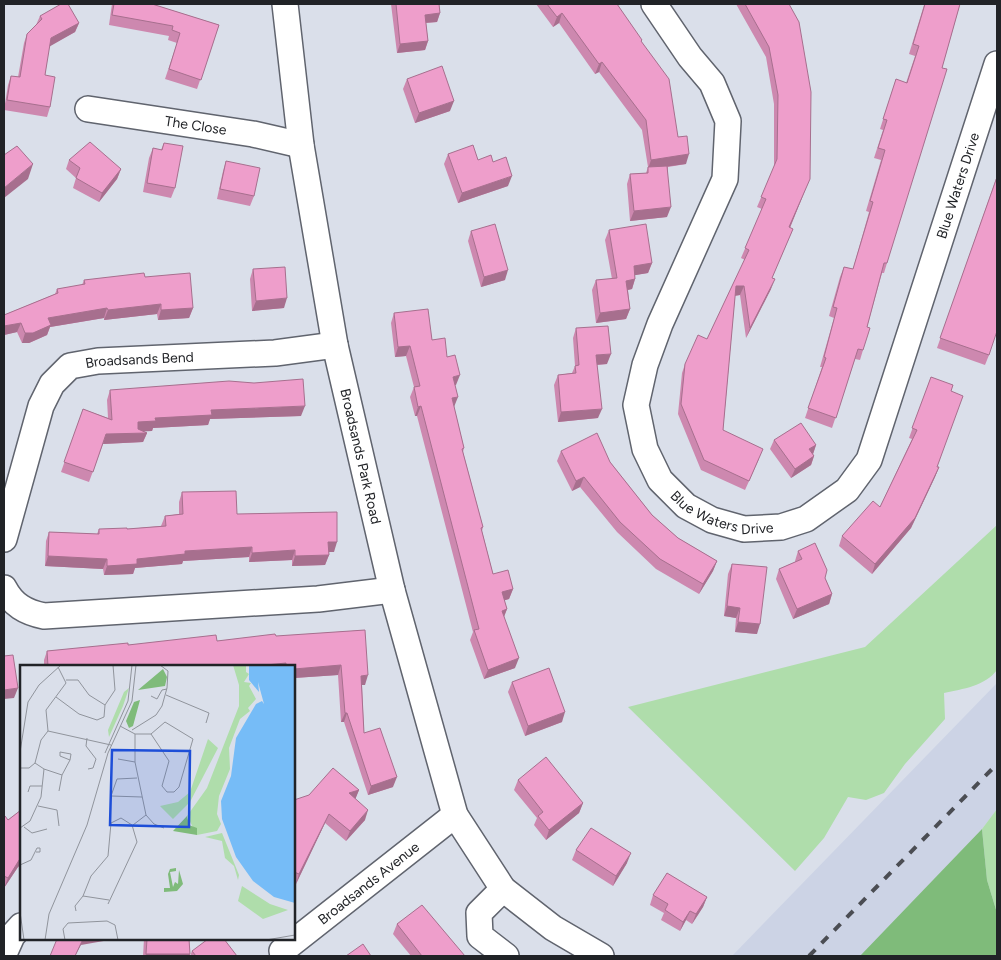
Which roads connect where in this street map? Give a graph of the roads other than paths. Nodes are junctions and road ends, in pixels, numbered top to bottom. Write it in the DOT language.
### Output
graph roads {
  1 [pos="285,4"];
  2 [pos="654,4"];
  3 [pos="997,64"];
  4 [pos="88,109"];
  5 [pos="301,145"];
  6 [pos="335,345"];
  7 [pos="4,539"];
  8 [pos="4,588"];
  9 [pos="392,590"];
  10 [pos="455,816"];
  11 [pos="503,889"];
  12 [pos="20,927"];
  13 [pos="295,936"];
  14 [pos="290,940"];
  15 [pos="278,949"];
  16 [pos="4,954"];
  17 [pos="506,956"];
  18 [pos="601,956"];
  1 -- 5 [label="street, Broadsands Park Road"];
  2 -- 3 [label="street, Blue Waters Drive"];
  4 -- 5 [label="street, The Close"];
  5 -- 6 [label="street, Broadsands Park Road"];
  6 -- 7 [label="street, Broadsands Bend"];
  6 -- 9 [label="street, Broadsands Park Road"];
  8 -- 9 [label="street"];
  9 -- 10 [label="street, Broadsands Park Road"];
  10 -- 11 [label="street, Broadsands Park Road"];
  10 -- 13 [label="street, Broadsands Avenue"];
  11 -- 17 [label="street"];
  11 -- 18 [label="street, Broadsands Park Road"];
  12 -- 16 [label="street"];
  14 -- 15 [label="street, Broadsands Avenue"];
}
